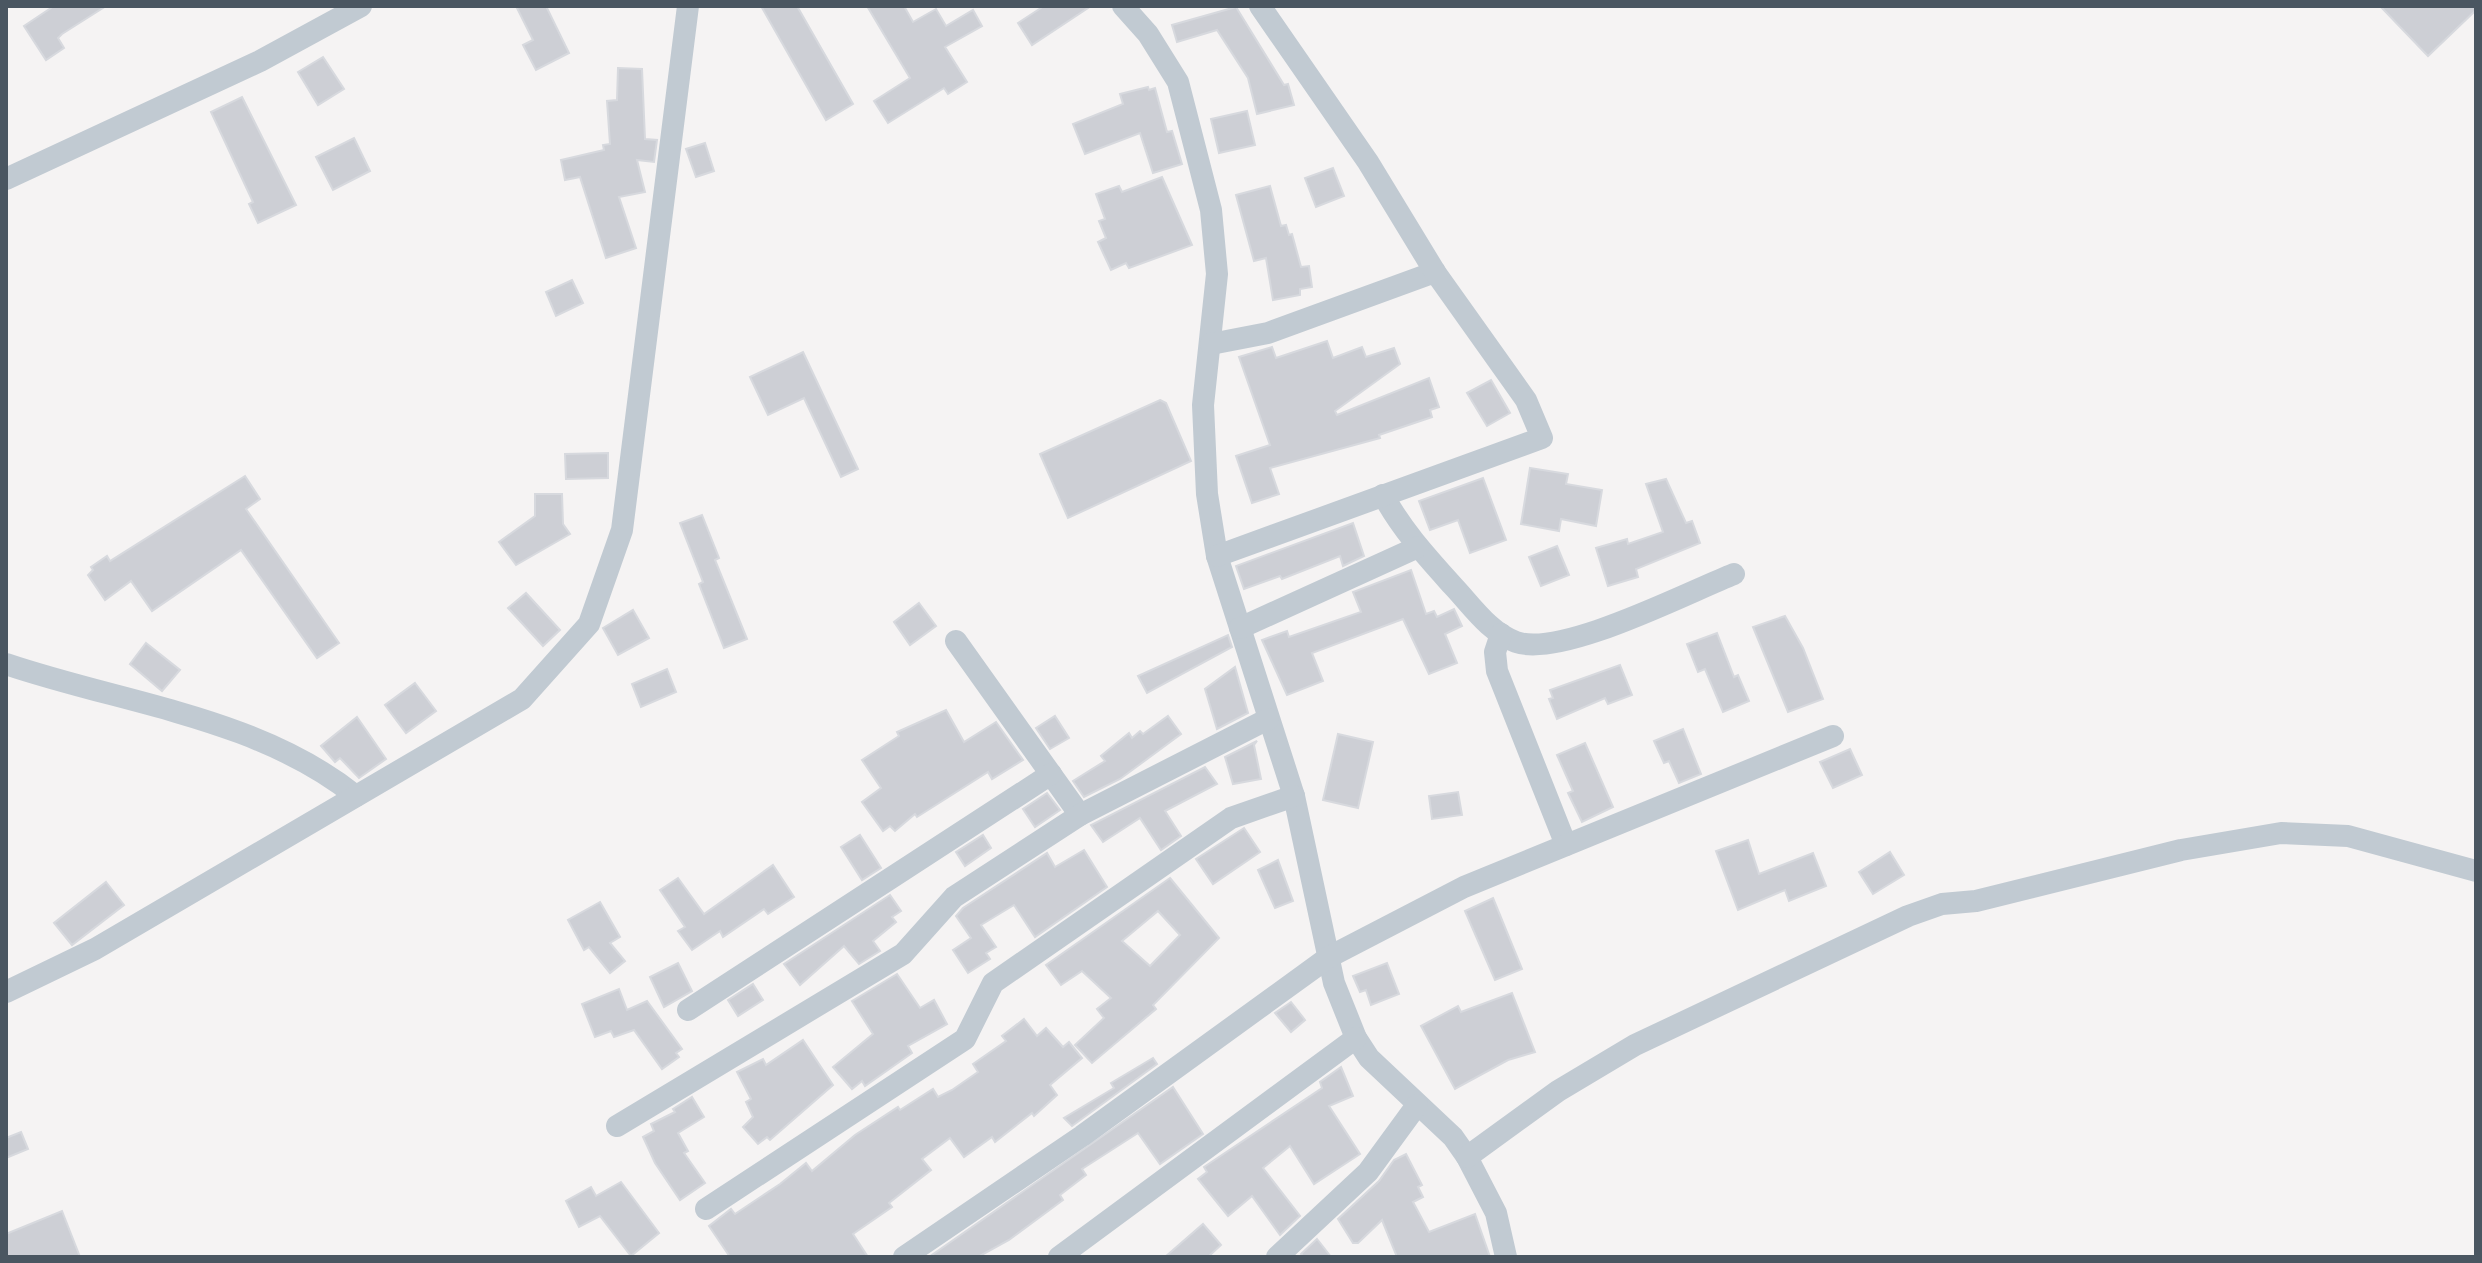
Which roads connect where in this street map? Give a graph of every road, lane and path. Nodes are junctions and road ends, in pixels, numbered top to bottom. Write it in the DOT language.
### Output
graph roads {
  1 [pos="361,6"];
  2 [pos="688,6"];
  3 [pos="1123,6"];
  4 [pos="1260,6"];
  5 [pos="6,179"];
  6 [pos="1435,272"];
  7 [pos="1211,344"];
  8 [pos="1383,495"];
  9 [pos="1418,547"];
  10 [pos="1217,556"];
  11 [pos="1734,574"];
  12 [pos="1240,628"];
  13 [pos="1501,634"];
  14 [pos="956,641"];
  15 [pos="6,664"];
  16 [pos="1268,719"];
  17 [pos="1833,736"];
  18 [pos="1051,774"];
  19 [pos="356,796"];
  20 [pos="1294,796"];
  21 [pos="1080,815"];
  22 [pos="1566,845"];
  23 [pos="2476,871"];
  24 [pos="1329,957"];
  25 [pos="6,992"];
  26 [pos="688,1010"];
  27 [pos="1356,1038"];
  28 [pos="1417,1105"];
  29 [pos="617,1126"];
  30 [pos="1467,1157"];
  31 [pos="706,1209"];
  32 [pos="904,1257"];
  33 [pos="1059,1257"];
  34 [pos="1277,1257"];
  35 [pos="1506,1257"];
  1 -- 5 [label="street"];
  2 -- 19 [label="street"];
  3 -- 7 [label="street"];
  4 -- 6 [label="street"];
  6 -- 7 [label="street"];
  6 -- 8 [label="street"];
  7 -- 10 [label="street"];
  8 -- 9 [label="street"];
  8 -- 10 [label="street"];
  9 -- 12 [label="street"];
  9 -- 13 [label="street"];
  10 -- 12 [label="street"];
  11 -- 13 [label="street"];
  12 -- 16 [label="street"];
  13 -- 22 [label="street"];
  14 -- 18 [label="street"];
  15 -- 19 [label="street"];
  16 -- 20 [label="street"];
  16 -- 21 [label="street"];
  17 -- 22 [label="street"];
  18 -- 21 [label="street"];
  18 -- 26 [label="street"];
  19 -- 25 [label="street"];
  20 -- 24 [label="street"];
  20 -- 31 [label="street"];
  21 -- 29 [label="street"];
  22 -- 24 [label="street"];
  23 -- 30 [label="street"];
  24 -- 27 [label="street"];
  24 -- 32 [label="street"];
  27 -- 28 [label="street"];
  27 -- 33 [label="street"];
  28 -- 30 [label="street"];
  28 -- 34 [label="street"];
  30 -- 35 [label="street"];
}
